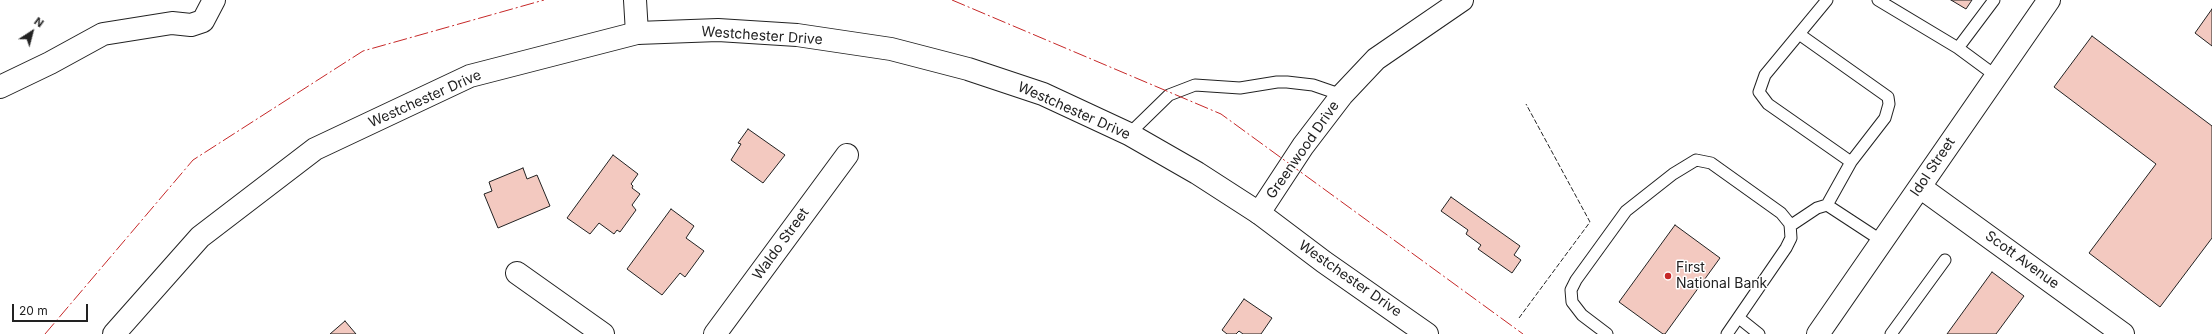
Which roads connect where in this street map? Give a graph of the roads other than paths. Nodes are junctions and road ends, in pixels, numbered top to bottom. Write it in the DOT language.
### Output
graph roads {
  1 [pos="635,0"];
  2 [pos="1462,0"];
  3 [pos="1827,0"];
  4 [pos="1878,0"];
  5 [pos="1994,0"];
  6 [pos="2049,0"];
  7 [pos="211,6"];
  8 [pos="637,33"];
  9 [pos="1799,34"];
  10 [pos="1958,48"];
  11 [pos="1996,76"];
  12 [pos="0,87"];
  13 [pos="1342,95"];
  14 [pos="1129,134"];
  15 [pos="847,155"];
  16 [pos="1852,162"];
  17 [pos="1920,187"];
  18 [pos="1827,205"];
  19 [pos="1259,213"];
  20 [pos="1790,226"];
  21 [pos="1882,241"];
  22 [pos="1945,260"];
  23 [pos="516,273"];
  24 [pos="1739,318"];
  25 [pos="114,334"];
  26 [pos="603,334"];
  27 [pos="715,334"];
  28 [pos="1427,334"];
  29 [pos="1608,334"];
  30 [pos="1727,334"];
  31 [pos="1759,334"];
  32 [pos="1818,334"];
  33 [pos="1891,334"];
  34 [pos="2123,334"];
  1 -- 8 [label="street"];
  2 -- 13 [label="street, Greenwood Drive"];
  3 -- 9 [label="lane"];
  4 -- 10 [label="lane"];
  5 -- 10 [label="lane"];
  6 -- 11 [label="street, Idol Street"];
  7 -- 12 [label="street"];
  8 -- 14 [label="street, Westchester Drive"];
  8 -- 25 [label="street, Westchester Drive"];
  9 -- 16 [label="lane"];
  9 -- 16 [label="lane"];
  10 -- 11 [label="lane"];
  11 -- 17 [label="street, Idol Street"];
  13 -- 14 [label="lane"];
  13 -- 19 [label="street, Greenwood Drive"];
  14 -- 19 [label="street, Westchester Drive"];
  15 -- 27 [label="street, Waldo Street"];
  16 -- 18 [label="lane"];
  17 -- 21 [label="street, Idol Street"];
  17 -- 34 [label="street, Scott Avenue"];
  18 -- 20 [label="lane"];
  18 -- 21 [label="lane"];
  19 -- 28 [label="street, Westchester Drive"];
  20 -- 24 [label="lane"];
  20 -- 29 [label="lane"];
  21 -- 32 [label="street, Idol Street"];
  22 -- 33 [label="lane"];
  23 -- 26 [label="street"];
  24 -- 30 [label="lane"];
  24 -- 31 [label="lane"];
}
